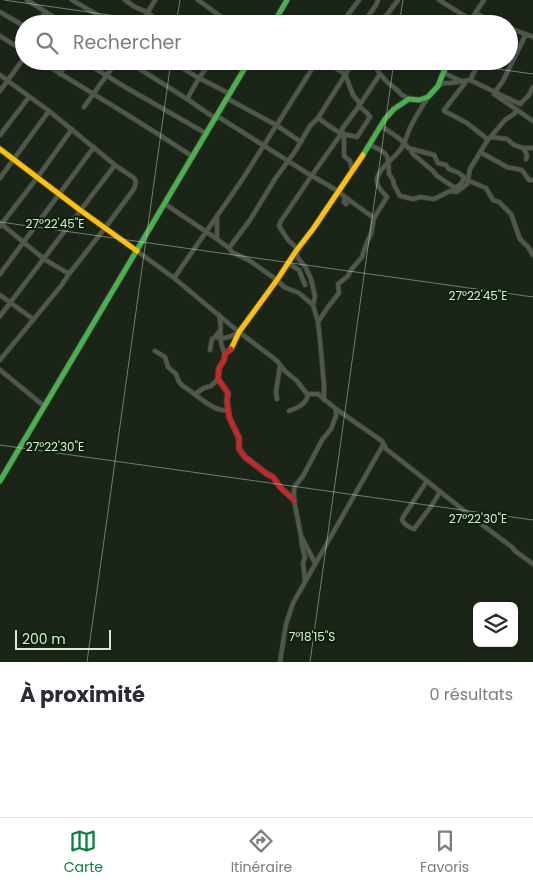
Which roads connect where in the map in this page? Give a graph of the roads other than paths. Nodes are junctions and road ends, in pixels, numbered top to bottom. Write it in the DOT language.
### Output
graph roads {
  1 [pos="27,0"];
  2 [pos="72,0"];
  3 [pos="125,0"];
  4 [pos="155,0"];
  5 [pos="198,0"];
  6 [pos="287,0"];
  7 [pos="359,0"];
  8 [pos="378,0"];
  9 [pos="398,0"];
  10 [pos="439,0"];
  11 [pos="484,0"];
  12 [pos="0,12"];
  13 [pos="45,12"];
  14 [pos="147,12"];
  15 [pos="476,13"];
  16 [pos="43,15"];
  17 [pos="50,15"];
  18 [pos="97,15"];
  19 [pos="146,15"];
  20 [pos="151,15"];
  21 [pos="219,15"];
  22 [pos="278,15"];
  23 [pos="348,15"];
  24 [pos="369,15"];
  25 [pos="387,15"];
  26 [pos="460,15"];
  27 [pos="479,15"];
  28 [pos="15,21"];
  29 [pos="518,31"];
  30 [pos="526,34"];
  31 [pos="0,36"];
  32 [pos="533,37"];
  33 [pos="15,45"];
  34 [pos="518,50"];
  35 [pos="15,70"];
  36 [pos="54,70"];
  37 [pos="62,70"];
  38 [pos="97,70"];
  39 [pos="111,70"];
  40 [pos="141,70"];
  41 [pos="186,70"];
  42 [pos="205,70"];
  43 [pos="244,70"];
  44 [pos="312,70"];
  45 [pos="339,70"];
  46 [pos="348,70"];
  47 [pos="377,70"];
  48 [pos="444,70"];
  49 [pos="475,70"];
  50 [pos="508,70"];
  51 [pos="60,74"];
  52 [pos="345,74"];
  53 [pos="380,74"];
  54 [pos="0,75"];
  55 [pos="107,76"];
  56 [pos="199,78"];
  57 [pos="8,80"];
  58 [pos="470,80"];
  59 [pos="463,82"];
  60 [pos="438,86"];
  61 [pos="533,87"];
  62 [pos="0,92"];
  63 [pos="494,92"];
  64 [pos="94,94"];
  65 [pos="29,97"];
  66 [pos="229,97"];
  67 [pos="428,97"];
  68 [pos="186,99"];
  69 [pos="409,99"];
  70 [pos="359,106"];
  71 [pos="84,107"];
  72 [pos="517,110"];
  73 [pos="49,111"];
  74 [pos="216,117"];
  75 [pos="318,118"];
  76 [pos="533,121"];
  77 [pos="276,125"];
  78 [pos="381,125"];
  79 [pos="72,130"];
  80 [pos="341,132"];
  81 [pos="207,134"];
  82 [pos="0,135"];
  83 [pos="489,138"];
  84 [pos="301,142"];
  85 [pos="404,142"];
  86 [pos="370,145"];
  87 [pos="264,146"];
  88 [pos="94,147"];
  89 [pos="523,148"];
  90 [pos="532,148"];
  91 [pos="0,149"];
  92 [pos="410,149"];
  93 [pos="480,152"];
  94 [pos="193,157"];
  95 [pos="14,160"];
  96 [pos="526,160"];
  97 [pos="287,161"];
  98 [pos="389,163"];
  99 [pos="115,165"];
  100 [pos="352,171"];
  101 [pos="312,175"];
  102 [pos="0,178"];
  103 [pos="37,178"];
  104 [pos="466,179"];
  105 [pos="533,180"];
  106 [pos="338,191"];
  107 [pos="59,194"];
  108 [pos="345,197"];
  109 [pos="165,204"];
  110 [pos="346,204"];
  111 [pos="80,210"];
  112 [pos="217,217"];
  113 [pos="374,218"];
  114 [pos="0,224"];
  115 [pos="105,228"];
  116 [pos="206,233"];
  117 [pos="217,239"];
  118 [pos="23,241"];
  119 [pos="229,248"];
  120 [pos="297,250"];
  121 [pos="137,251"];
  122 [pos="533,255"];
  123 [pos="44,259"];
  124 [pos="288,264"];
  125 [pos="0,274"];
  126 [pos="69,274"];
  127 [pos="174,278"];
  128 [pos="277,280"];
  129 [pos="306,285"];
  130 [pos="0,295"];
  131 [pos="10,303"];
  132 [pos="313,305"];
  133 [pos="218,314"];
  134 [pos="0,316"];
  135 [pos="33,319"];
  136 [pos="318,322"];
  137 [pos="220,332"];
  138 [pos="238,332"];
  139 [pos="215,337"];
  140 [pos="220,338"];
  141 [pos="210,350"];
  142 [pos="155,351"];
  143 [pos="225,354"];
  144 [pos="0,360"];
  145 [pos="280,365"];
  146 [pos="0,370"];
  147 [pos="218,378"];
  148 [pos="195,394"];
  149 [pos="308,394"];
  150 [pos="277,399"];
  151 [pos="324,400"];
  152 [pos="44,406"];
  153 [pos="336,409"];
  154 [pos="228,410"];
  155 [pos="289,411"];
  156 [pos="383,445"];
  157 [pos="0,481"];
  158 [pos="427,481"];
  159 [pos="440,492"];
  160 [pos="294,500"];
  161 [pos="301,536"];
  162 [pos="315,563"];
  163 [pos="533,564"];
  164 [pos="305,582"];
  165 [pos="280,662"];
  1 -- 13 [label="street"];
  2 -- 18 [label="street"];
  3 -- 14 [label="street"];
  4 -- 14 [label="street"];
  5 -- 21 [label="street"];
  6 -- 22 [label="street"];
  7 -- 23 [label="street"];
  8 -- 24 [label="street"];
  9 -- 25 [label="street"];
  10 -- 26 [label="street"];
  11 -- 15 [label="street"];
  12 -- 28 [label="street"];
  13 -- 16 [label="street"];
  13 -- 17 [label="street"];
  14 -- 19 [label="street"];
  14 -- 20 [label="street"];
  15 -- 27 [label="street"];
  29 -- 30 [label="street"];
  30 -- 32 [label="street"];
  30 -- 34 [label="street"];
  31 -- 33 [label="street"];
  35 -- 57 [label="street"];
  36 -- 51 [label="street"];
  37 -- 51 [label="street"];
  38 -- 55 [label="street"];
  39 -- 55 [label="street"];
  40 -- 68 [label="street"];
  41 -- 56 [label="street"];
  42 -- 56 [label="street"];
  43 -- 66 [label="street"];
  44 -- 77 [label="street"];
  45 -- 52 [label="street"];
  46 -- 52 [label="street"];
  47 -- 53 [label="street"];
  48 -- 59 [label="street"];
  48 -- 60 [label="street"];
  49 -- 58 [label="street"];
  50 -- 63 [label="street"];
  51 -- 64 [label="street"];
  52 -- 70 [label="street"];
  52 -- 75 [label="street"];
  53 -- 69 [label="street"];
  53 -- 70 [label="street"];
  54 -- 57 [label="street"];
  55 -- 64 [label="street"];
  55 -- 81 [label="street"];
  56 -- 66 [label="street"];
  56 -- 68 [label="street"];
  57 -- 62 [label="street"];
  57 -- 65 [label="street"];
  58 -- 59 [label="street"];
  58 -- 63 [label="street"];
  59 -- 60 [label="street"];
  59 -- 83 [label="street"];
  60 -- 67 [label="street"];
  61 -- 63 [label="street"];
  63 -- 72 [label="street"];
  64 -- 71 [label="street"];
  64 -- 94 [label="street"];
  65 -- 73 [label="street"];
  65 -- 82 [label="street"];
  66 -- 74 [label="street"];
  66 -- 77 [label="street"];
  67 -- 69 [label="street"];
  67 -- 85 [label="street"];
  68 -- 74 [label="street"];
  69 -- 78 [label="street"];
  70 -- 80 [label="street"];
  70 -- 80 [label="street"];
  72 -- 76 [label="street"];
  72 -- 83 [label="street"];
  73 -- 79 [label="street"];
  73 -- 95 [label="street"];
  74 -- 81 [label="street"];
  74 -- 87 [label="street"];
  75 -- 80 [label="street"];
  75 -- 84 [label="street"];
  77 -- 84 [label="street"];
  77 -- 87 [label="street"];
  78 -- 85 [label="street"];
  78 -- 86 [label="street"];
  79 -- 88 [label="street"];
  79 -- 103 [label="street"];
  80 -- 100 [label="street"];
  80 -- 101 [label="street"];
  81 -- 94 [label="street"];
  83 -- 89 [label="street"];
  83 -- 93 [label="street"];
  84 -- 97 [label="street"];
  85 -- 92 [label="street"];
  85 -- 98 [label="street"];
  86 -- 98 [label="street"];
  86 -- 100 [label="street"];
  87 -- 97 [label="street"];
  87 -- 112 [label="street"];
  88 -- 99 [label="street"];
  88 -- 107 [label="street"];
  89 -- 90 [label="street"];
  89 -- 96 [label="street"];
  91 -- 95 [label="street"];
  92 -- 104 [label="street"];
  92 -- 104 [label="street"];
  93 -- 104 [label="street"];
  93 -- 105 [label="street"];
  94 -- 109 [label="street"];
  95 -- 102 [label="street"];
  95 -- 103 [label="street"];
  97 -- 101 [label="street"];
  97 -- 119 [label="street"];
  98 -- 104 [label="street"];
  98 -- 113 [label="street"];
  99 -- 111 [label="street"];
  99 -- 115 [label="street"];
  100 -- 106 [label="street"];
  101 -- 106 [label="street"];
  101 -- 120 [label="street"];
  103 -- 107 [label="street"];
  103 -- 114 [label="street"];
  104 -- 122 [label="street"];
  106 -- 108 [label="street"];
  106 -- 120 [label="street"];
  107 -- 111 [label="street"];
  107 -- 118 [label="street"];
  108 -- 110 [label="street"];
  108 -- 113 [label="street"];
  109 -- 116 [label="street"];
  109 -- 121 [label="street"];
  111 -- 115 [label="street"];
  111 -- 123 [label="street"];
  112 -- 116 [label="street"];
  112 -- 117 [label="street"];
  113 -- 136 [label="street"];
  114 -- 118 [label="street"];
  115 -- 121 [label="street"];
  115 -- 126 [label="street"];
  116 -- 117 [label="street"];
  116 -- 127 [label="street"];
  117 -- 119 [label="street"];
  118 -- 123 [label="street"];
  118 -- 125 [label="street"];
  119 -- 128 [label="street"];
  120 -- 124 [label="street"];
  120 -- 132 [label="street"];
  121 -- 127 [label="street"];
  121 -- 152 [label="street"];
  123 -- 126 [label="street"];
  123 -- 131 [label="street"];
  124 -- 128 [label="street"];
  124 -- 129 [label="street"];
  126 -- 135 [label="street"];
  127 -- 133 [label="street"];
  128 -- 132 [label="street"];
  128 -- 138 [label="street"];
  130 -- 131 [label="street"];
  131 -- 134 [label="street"];
  131 -- 135 [label="street"];
  132 -- 136 [label="street"];
  133 -- 137 [label="street"];
  133 -- 138 [label="street"];
  135 -- 144 [label="street"];
  136 -- 151 [label="street"];
  137 -- 139 [label="street"];
  137 -- 140 [label="street"];
  138 -- 140 [label="street"];
  138 -- 143 [label="street"];
  138 -- 145 [label="street"];
  139 -- 140 [label="street"];
  139 -- 141 [label="street"];
  140 -- 143 [label="street"];
  142 -- 148 [label="street"];
  143 -- 147 [label="street"];
  145 -- 149 [label="street"];
  145 -- 150 [label="street"];
  146 -- 152 [label="street"];
  147 -- 148 [label="street"];
  147 -- 154 [label="street"];
  148 -- 154 [label="street"];
  149 -- 151 [label="street"];
  149 -- 155 [label="street"];
  151 -- 153 [label="street"];
  152 -- 157 [label="street"];
  153 -- 156 [label="street"];
  153 -- 160 [label="street"];
  154 -- 160 [label="street"];
  156 -- 158 [label="street"];
  156 -- 162 [label="street"];
  158 -- 159 [label="street"];
  158 -- 159 [label="street"];
  159 -- 163 [label="street"];
  160 -- 161 [label="street"];
  161 -- 162 [label="street"];
  161 -- 164 [label="street"];
  162 -- 164 [label="street"];
  164 -- 165 [label="street"];
}
